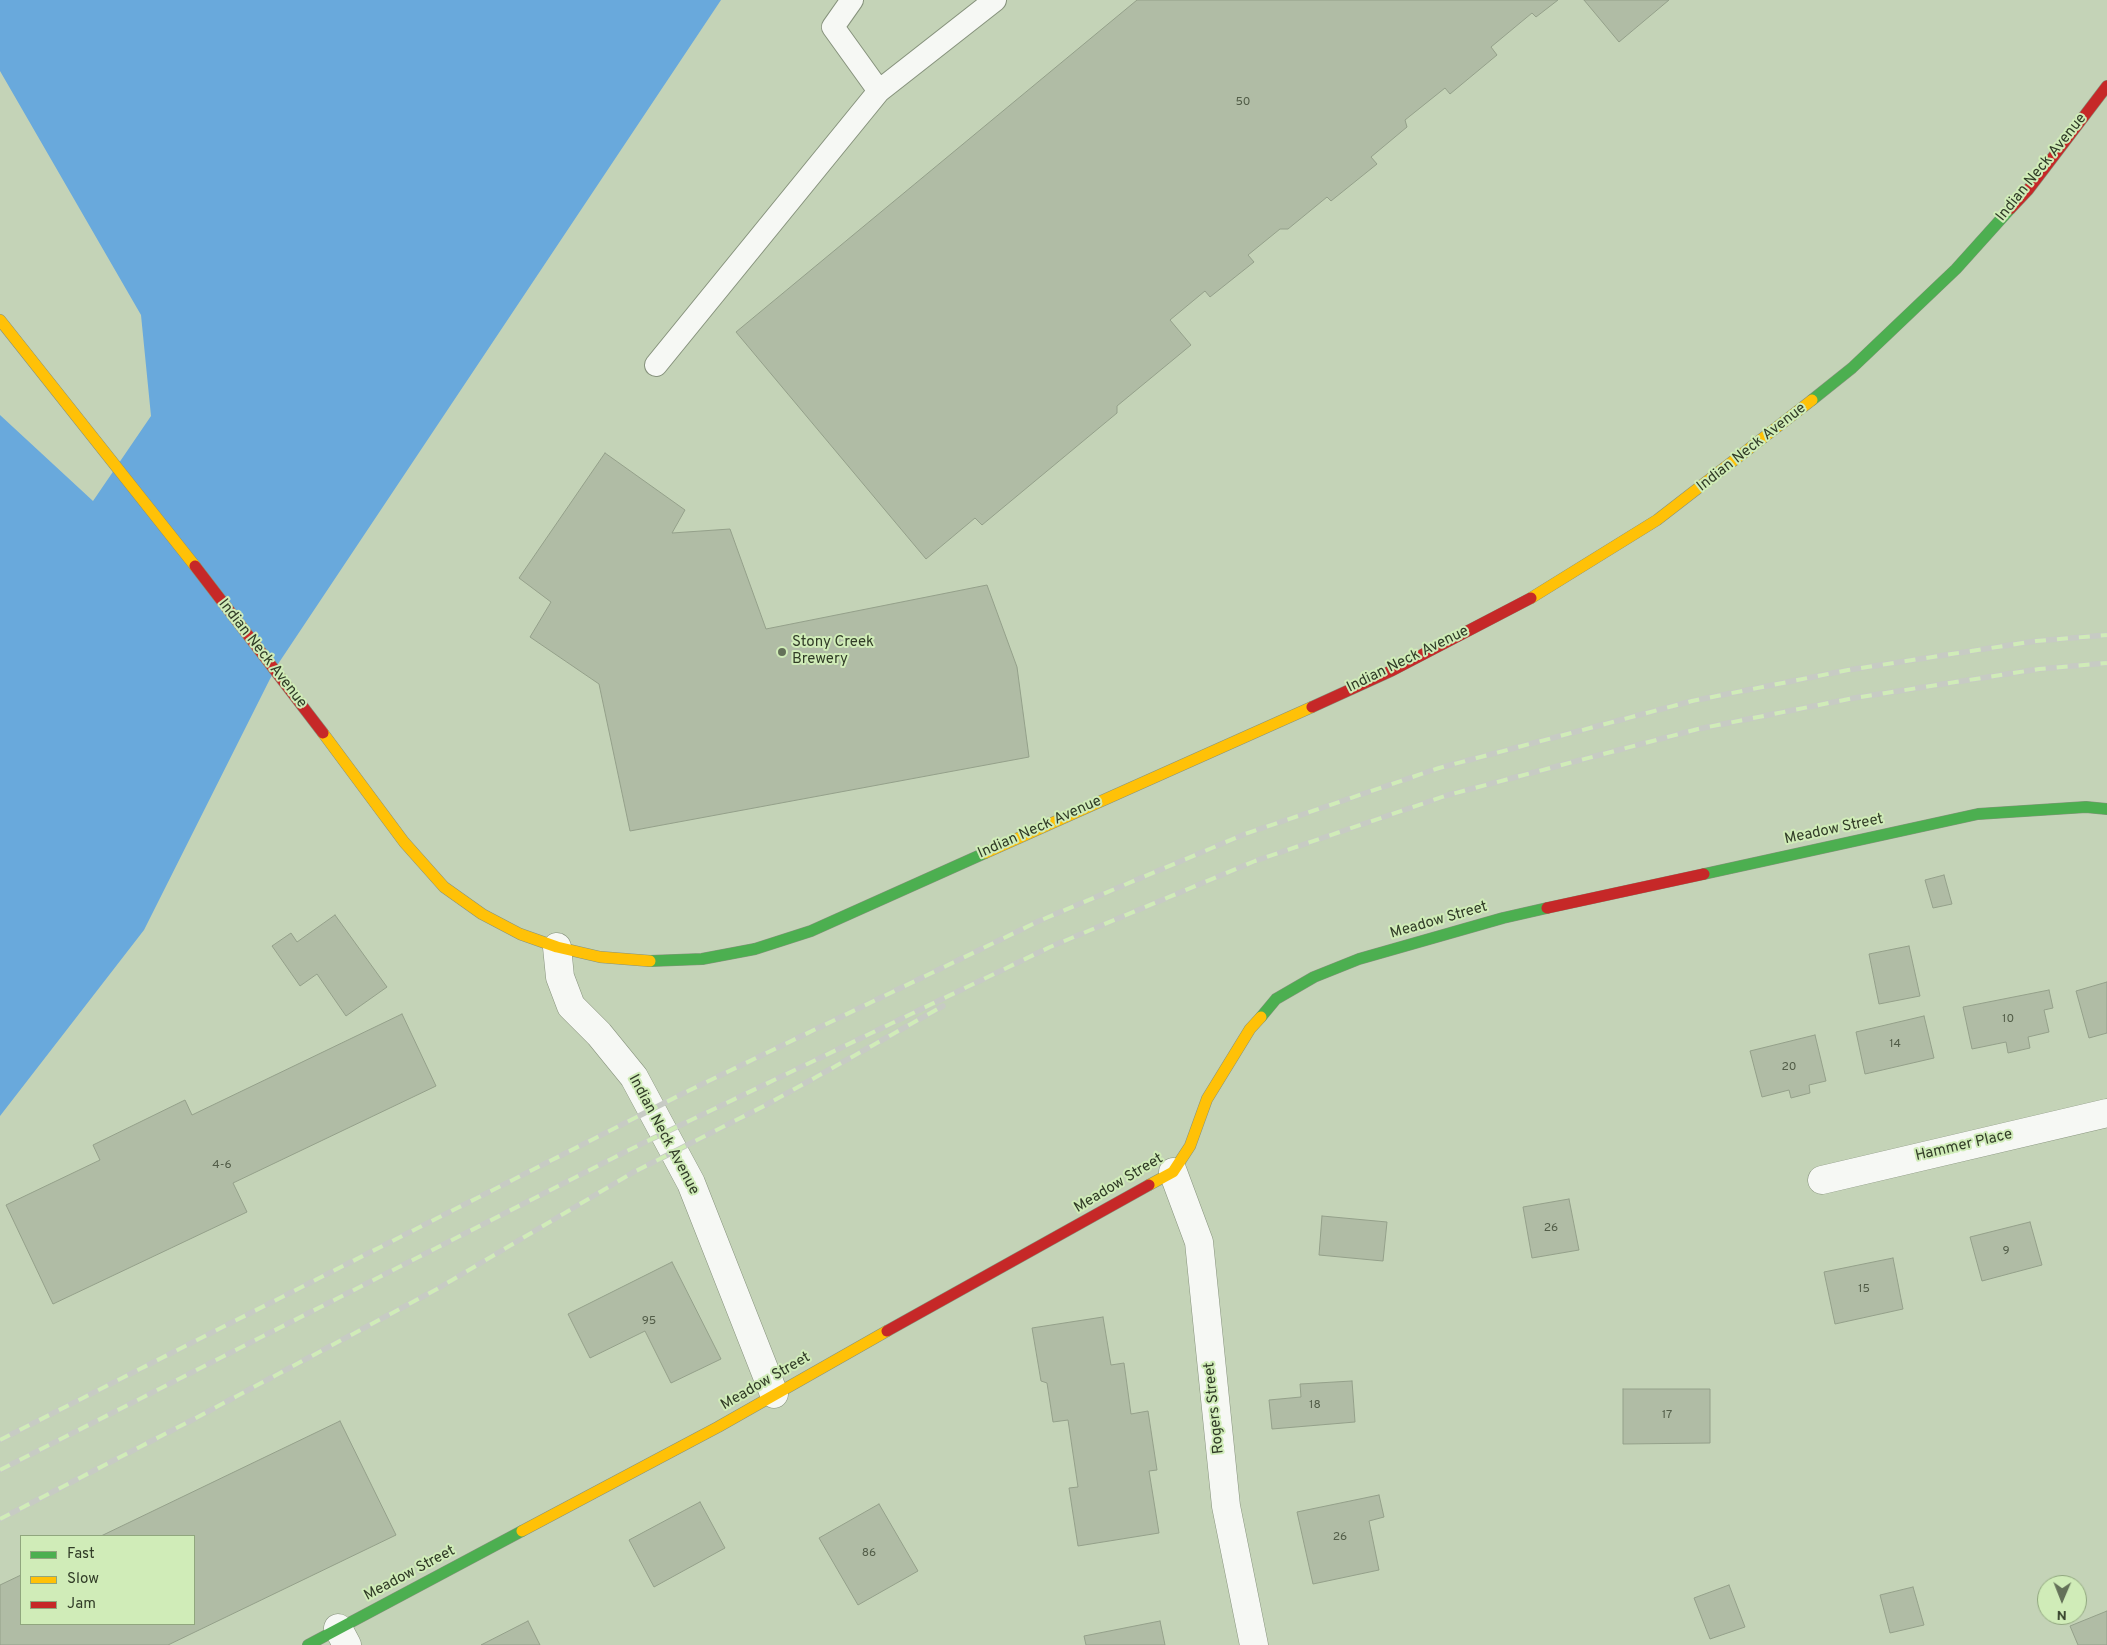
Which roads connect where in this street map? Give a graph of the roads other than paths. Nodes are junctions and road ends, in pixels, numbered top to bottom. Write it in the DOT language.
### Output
graph roads {
  1 [pos="852,0"];
  2 [pos="995,0"];
  3 [pos="2107,86"];
  4 [pos="879,90"];
  5 [pos="0,320"];
  6 [pos="656,365"];
  7 [pos="2107,810"];
  8 [pos="558,947"];
  9 [pos="2107,1113"];
  10 [pos="1173,1172"];
  11 [pos="1822,1180"];
  12 [pos="774,1394"];
  13 [pos="343,1637"];
  14 [pos="308,1645"];
  15 [pos="1254,1645"];
  1 -- 4 [label="lane"];
  2 -- 4 [label="lane"];
  3 -- 8 [label="street, Indian Neck Avenue"];
  4 -- 6 [label="lane"];
  5 -- 8 [label="street, Indian Neck Avenue"];
  7 -- 10 [label="street, Meadow Street"];
  8 -- 12 [label="street, Indian Neck Avenue"];
  9 -- 11 [label="street, Hammer Place"];
  10 -- 12 [label="street, Meadow Street"];
  10 -- 15 [label="street, Rogers Street"];
  12 -- 13 [label="street, Meadow Street"];
  13 -- 14 [label="street, Meadow Street"];
}
